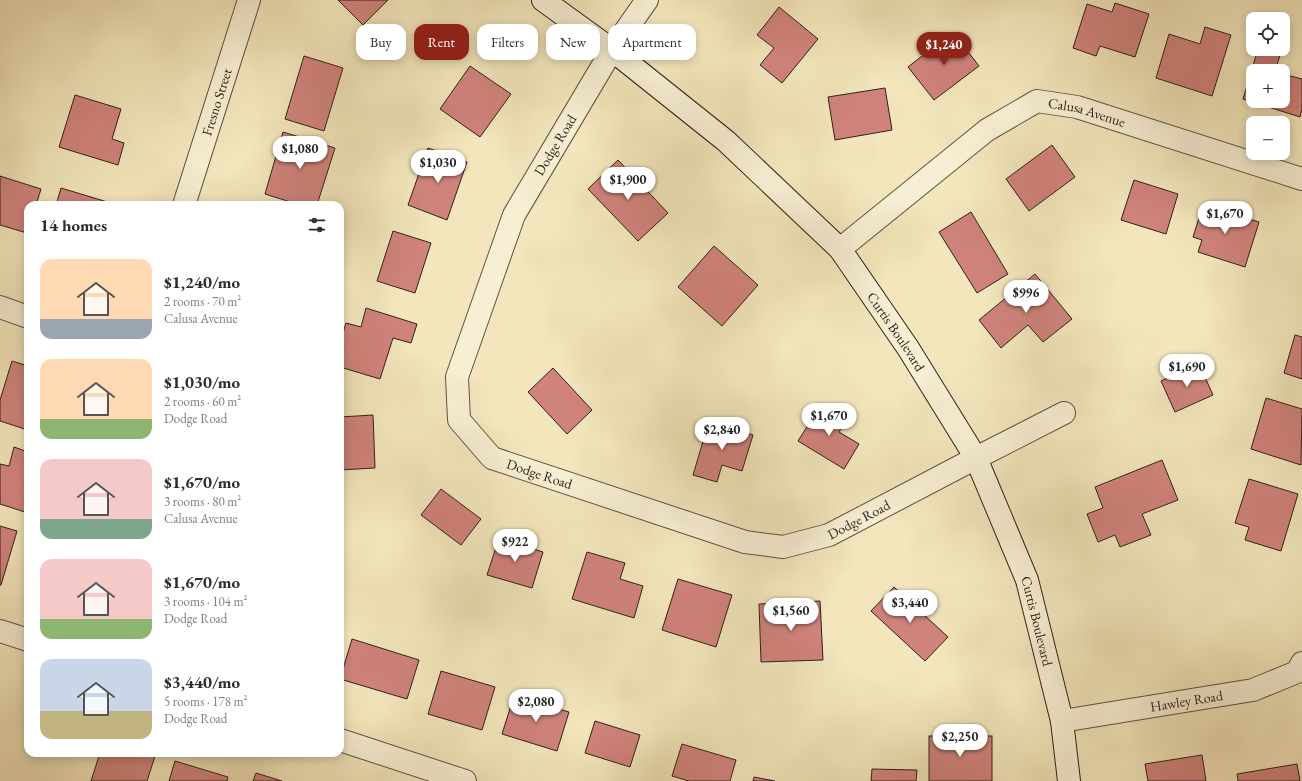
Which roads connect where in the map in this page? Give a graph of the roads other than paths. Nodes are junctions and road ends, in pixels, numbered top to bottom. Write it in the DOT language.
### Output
graph roads {
  1 [pos="250,0"];
  2 [pos="543,0"];
  3 [pos="647,0"];
  4 [pos="630,24"];
  5 [pos="608,47"];
  6 [pos="608,57"];
  7 [pos="625,60"];
  8 [pos="1302,179"];
  9 [pos="185,201"];
  10 [pos="840,249"];
  11 [pos="0,307"];
  12 [pos="24,316"];
  13 [pos="1064,413"];
  14 [pos="976,458"];
  15 [pos="0,631"];
  16 [pos="24,639"];
  17 [pos="1302,663"];
  18 [pos="1062,721"];
  19 [pos="344,741"];
  20 [pos="465,781"];
  21 [pos="1069,781"];
  1 -- 9 [label="street, Fresno Street"];
  2 -- 5 [label="street, Curtis Boulevard"];
  3 -- 4 [label="street, Dodge Road"];
  6 -- 14 [label="street, Dodge Road"];
  7 -- 10 [label="street, Curtis Boulevard"];
  8 -- 10 [label="street, Calusa Avenue"];
  10 -- 14 [label="street, Curtis Boulevard"];
  11 -- 12 [label="street"];
  13 -- 14 [label="street, Dodge Road"];
  14 -- 18 [label="street, Curtis Boulevard"];
  15 -- 16 [label="street"];
  17 -- 18 [label="street, Hawley Road"];
  18 -- 21 [label="street, Curtis Boulevard"];
  19 -- 20 [label="street"];
}
